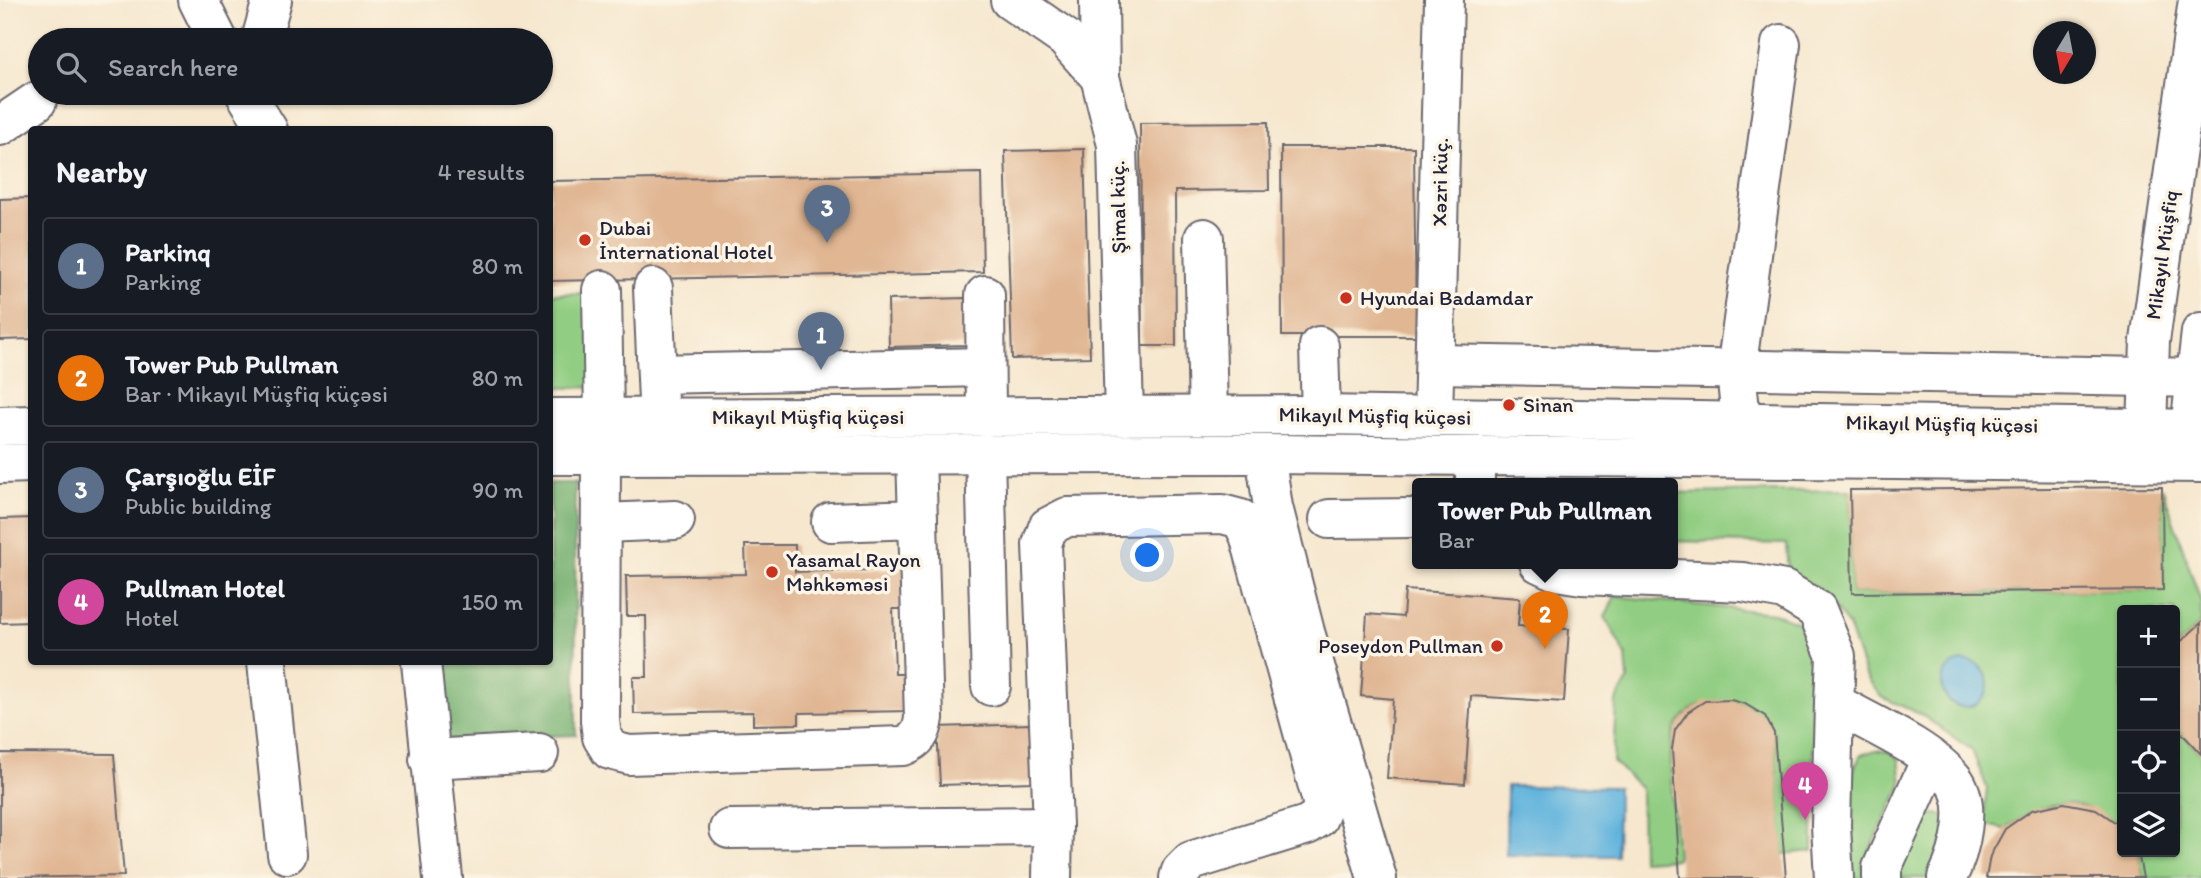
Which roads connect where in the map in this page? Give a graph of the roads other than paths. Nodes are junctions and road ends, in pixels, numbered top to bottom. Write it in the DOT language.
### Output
graph roads {
  1 [pos="198,0"];
  2 [pos="272,0"];
  3 [pos="1010,0"];
  4 [pos="1099,0"];
  5 [pos="1444,0"];
  6 [pos="2198,0"];
  7 [pos="212,28"];
  8 [pos="264,28"];
  9 [pos="1781,44"];
  10 [pos="1100,77"];
  11 [pos="31,105"];
  12 [pos="252,105"];
  13 [pos="0,126"];
  14 [pos="266,126"];
  15 [pos="1204,238"];
  16 [pos="653,288"];
  17 [pos="602,290"];
  18 [pos="985,295"];
  19 [pos="2201,332"];
  20 [pos="1319,346"];
  21 [pos="1435,364"];
  22 [pos="985,366"];
  23 [pos="1736,371"];
  24 [pos="657,374"];
  25 [pos="2150,377"];
  26 [pos="2197,378"];
  27 [pos="1208,415"];
  28 [pos="1321,415"];
  29 [pos="1124,416"];
  30 [pos="986,417"];
  31 [pos="1433,417"];
  32 [pos="659,418"];
  33 [pos="553,419"];
  34 [pos="1741,420"];
  35 [pos="28,425"];
  36 [pos="0,426"];
  37 [pos="2147,428"];
  38 [pos="602,436"];
  39 [pos="2197,441"];
  40 [pos="553,454"];
  41 [pos="985,454"];
  42 [pos="1265,454"];
  43 [pos="916,455"];
  44 [pos="28,463"];
  45 [pos="0,464"];
  46 [pos="1475,469"];
  47 [pos="1412,518"];
  48 [pos="918,519"];
  49 [pos="1329,519"];
  50 [pos="675,520"];
  51 [pos="603,523"];
  52 [pos="831,523"];
  53 [pos="1554,569"];
  54 [pos="1290,636"];
  55 [pos="267,665"];
  56 [pos="421,665"];
  57 [pos="991,685"];
  58 [pos="1834,703"];
  59 [pos="539,753"];
  60 [pos="429,759"];
  61 [pos="1931,759"];
  62 [pos="1053,826"];
  63 [pos="729,829"];
  64 [pos="287,854"];
  65 [pos="443,878"];
  66 [pos="1052,878"];
  67 [pos="1179,878"];
  68 [pos="1377,878"];
  69 [pos="1834,878"];
  70 [pos="1882,878"];
  71 [pos="1947,878"];
  1 -- 7 [label="main road"];
  2 -- 8 [label="main road"];
  3 -- 10 [label="main road"];
  4 -- 10 [label="main road, Şimal küç."];
  5 -- 21 [label="main road, Xəzri küç."];
  6 -- 25 [label="main road, Mikayıl Müşfiq"];
  9 -- 23 [label="main road"];
  10 -- 29 [label="main road, Şimal küç."];
  11 -- 13 [label="main road"];
  12 -- 14 [label="main road"];
  15 -- 27 [label="main road"];
  16 -- 24 [label="main road"];
  17 -- 38 [label="main road"];
  18 -- 22 [label="main road"];
  19 -- 26 [label="main road"];
  20 -- 28 [label="main road"];
  21 -- 23 [label="main road"];
  21 -- 31 [label="main road, Xəzri küç."];
  22 -- 24 [label="main road"];
  22 -- 30 [label="main road"];
  23 -- 25 [label="main road"];
  23 -- 34 [label="main road"];
  24 -- 32 [label="main road"];
  25 -- 26 [label="main road"];
  25 -- 37 [label="main road, Mikayıl Müşfiq"];
  26 -- 39 [label="main road"];
  27 -- 28 [label="main road, Mikayıl Müşfiq küçəsi"];
  27 -- 29 [label="main road, Mikayıl Müşfiq küçəsi"];
  28 -- 31 [label="main road, Mikayıl Müşfiq küçəsi"];
  29 -- 30 [label="main road, Mikayıl Müşfiq küçəsi"];
  30 -- 32 [label="main road, Mikayıl Müşfiq küçəsi"];
  31 -- 34 [label="main road, Mikayıl Müşfiq küçəsi"];
  32 -- 38 [label="main road, Mikayıl Müşfiq küçəsi"];
  33 -- 38 [label="main road, Mikayıl Müşfiq küçəsi"];
  34 -- 37 [label="main road, Mikayıl Müşfiq küçəsi"];
  35 -- 36 [label="main road"];
  37 -- 39 [label="main road, Mikayıl Müşfiq küçəsi"];
  38 -- 40 [label="main road, Mikayıl Müşfiq küçəsi"];
  38 -- 43 [label="main road, Mikayıl Müşfiq küçəsi"];
  38 -- 51 [label="main road"];
  39 -- 46 [label="main road, Mikayıl Müşfiq küçəsi"];
  41 -- 42 [label="main road, Mikayıl Müşfiq küçəsi"];
  41 -- 43 [label="main road, Mikayıl Müşfiq küçəsi"];
  41 -- 57 [label="main road"];
  42 -- 46 [label="main road, Mikayıl Müşfiq küçəsi"];
  42 -- 54 [label="main road"];
  43 -- 48 [label="main road"];
  44 -- 45 [label="main road"];
  47 -- 49 [label="main road"];
  48 -- 51 [label="main road"];
  48 -- 52 [label="main road"];
  50 -- 51 [label="main road"];
  53 -- 58 [label="main road"];
  54 -- 62 [label="main road"];
  54 -- 67 [label="main road"];
  54 -- 68 [label="main road"];
  55 -- 64 [label="main road"];
  56 -- 60 [label="main road"];
  58 -- 61 [label="main road"];
  58 -- 69 [label="main road"];
  59 -- 60 [label="main road"];
  60 -- 65 [label="main road"];
  61 -- 70 [label="main road"];
  61 -- 71 [label="main road"];
  62 -- 63 [label="main road"];
  62 -- 66 [label="main road"];
}
